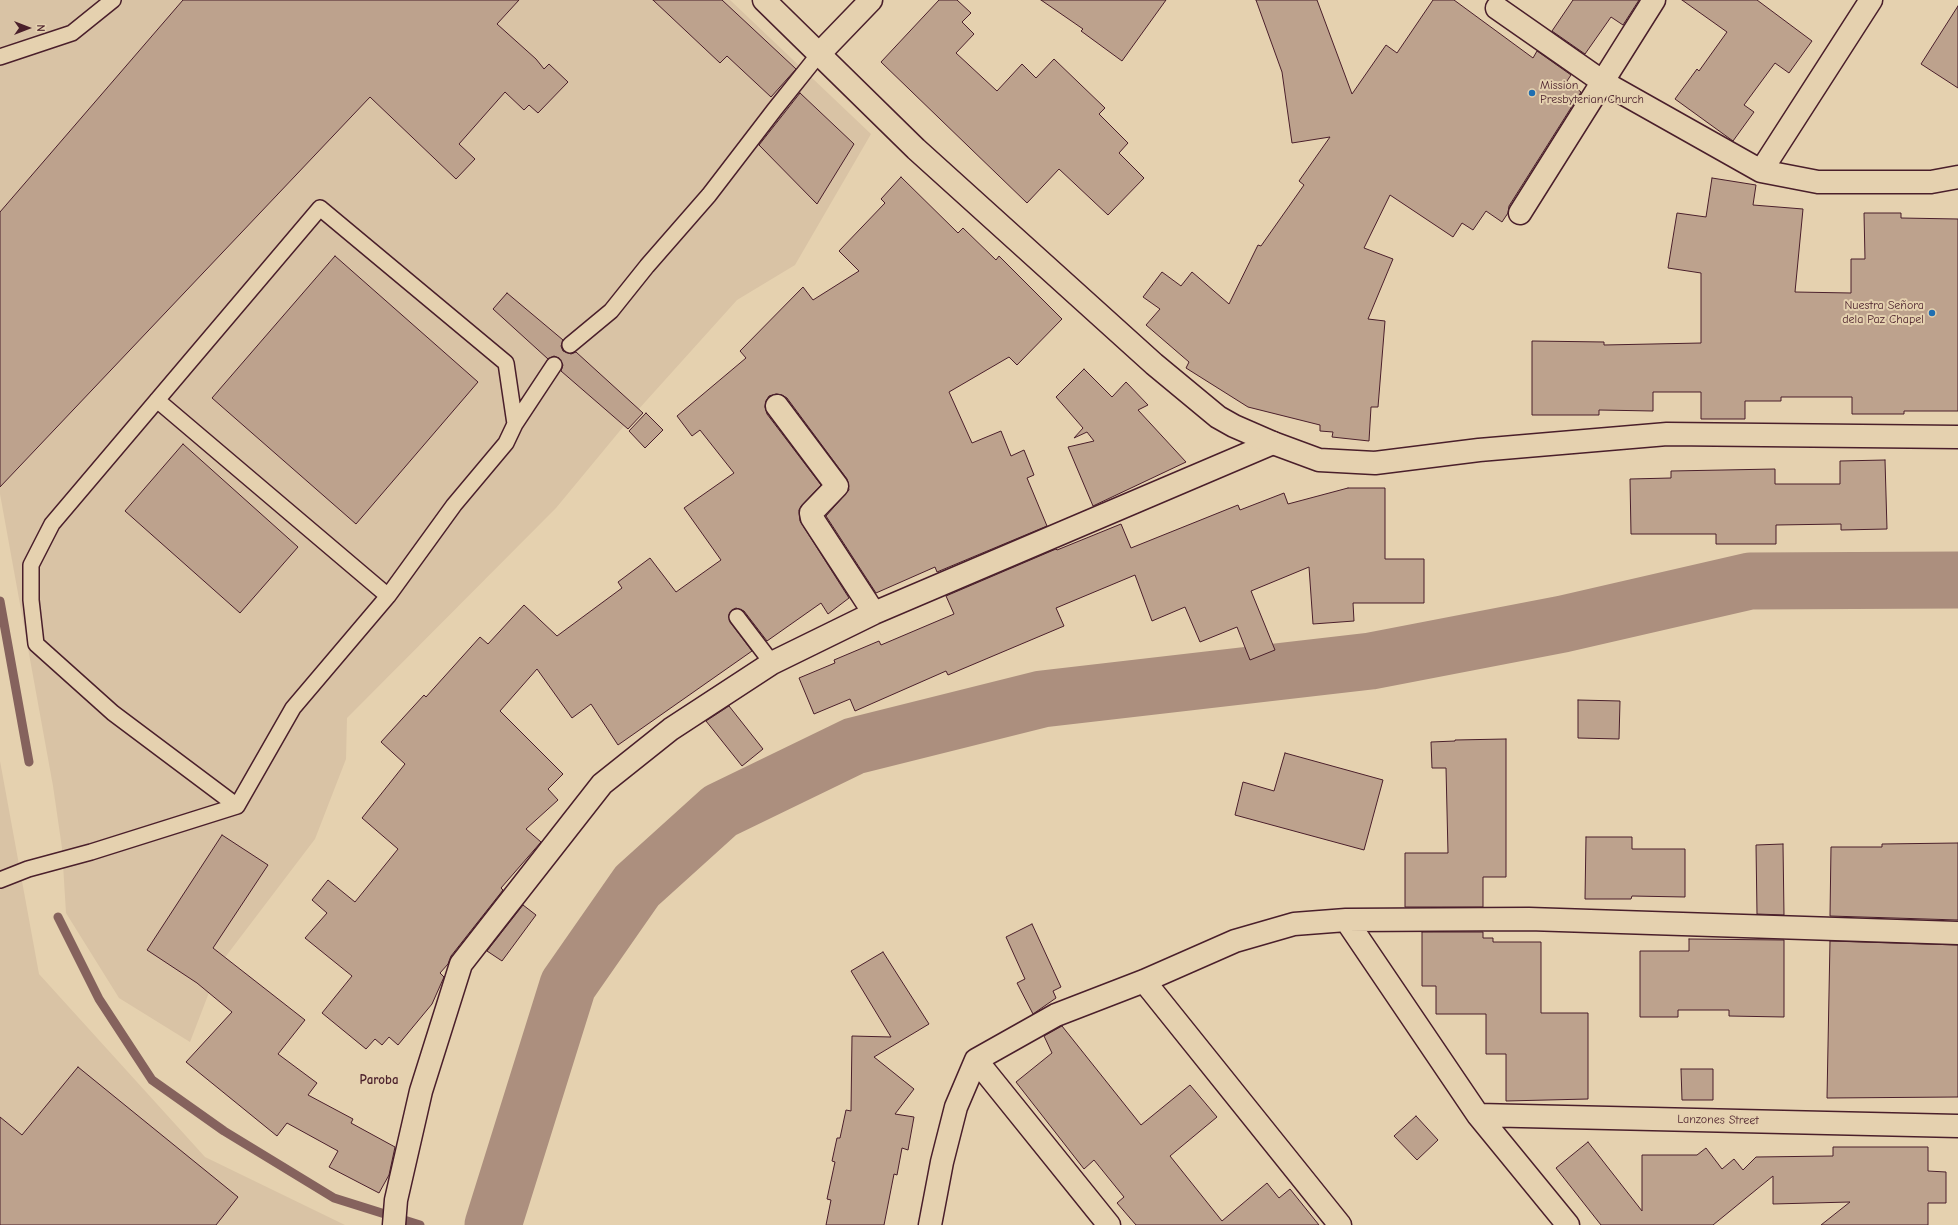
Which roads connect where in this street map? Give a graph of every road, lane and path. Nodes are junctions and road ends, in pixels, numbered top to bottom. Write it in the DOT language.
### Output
graph roads {
  1 [pos="113,0"];
  2 [pos="764,0"];
  3 [pos="871,0"];
  4 [pos="1654,0"];
  5 [pos="1871,0"];
  6 [pos="1497,8"];
  7 [pos="819,54"];
  8 [pos="0,57"];
  9 [pos="1603,82"];
  10 [pos="1761,171"];
  11 [pos="1958,177"];
  12 [pos="1520,213"];
  13 [pos="570,346"];
  14 [pos="554,365"];
  15 [pos="157,400"];
  16 [pos="777,406"];
  17 [pos="515,424"];
  18 [pos="1958,437"];
  19 [pos="1273,443"];
  20 [pos="388,596"];
  21 [pos="874,613"];
  22 [pos="737,617"];
  23 [pos="772,663"];
  24 [pos="237,806"];
  25 [pos="0,880"];
  26 [pos="1346,920"];
  27 [pos="1958,933"];
  28 [pos="1144,980"];
  29 [pos="976,1060"];
  30 [pos="1478,1115"];
  31 [pos="1958,1126"];
  32 [pos="394,1225"];
  33 [pos="930,1225"];
  34 [pos="1109,1225"];
  35 [pos="1340,1225"];
  36 [pos="1568,1225"];
  1 -- 8 [label="lane"];
  2 -- 7 [label="street"];
  3 -- 7 [label="street"];
  4 -- 9 [label="street"];
  5 -- 10 [label="street"];
  6 -- 9 [label="street"];
  7 -- 13 [label="lane"];
  7 -- 19 [label="street"];
  9 -- 10 [label="street"];
  9 -- 12 [label="street"];
  10 -- 11 [label="street"];
  14 -- 17 [label="lane"];
  15 -- 17 [label="lane"];
  15 -- 20 [label="lane"];
  15 -- 24 [label="lane"];
  16 -- 21 [label="street"];
  17 -- 20 [label="lane"];
  18 -- 19 [label="street"];
  19 -- 21 [label="street"];
  20 -- 24 [label="lane"];
  21 -- 23 [label="street"];
  22 -- 23 [label="lane"];
  23 -- 32 [label="street"];
  24 -- 25 [label="lane"];
  26 -- 27 [label="street"];
  26 -- 28 [label="street"];
  26 -- 30 [label="street"];
  28 -- 29 [label="street"];
  28 -- 35 [label="street"];
  29 -- 33 [label="street"];
  29 -- 34 [label="street"];
  30 -- 31 [label="street, Lanzones Street"];
  30 -- 36 [label="street"];
}
